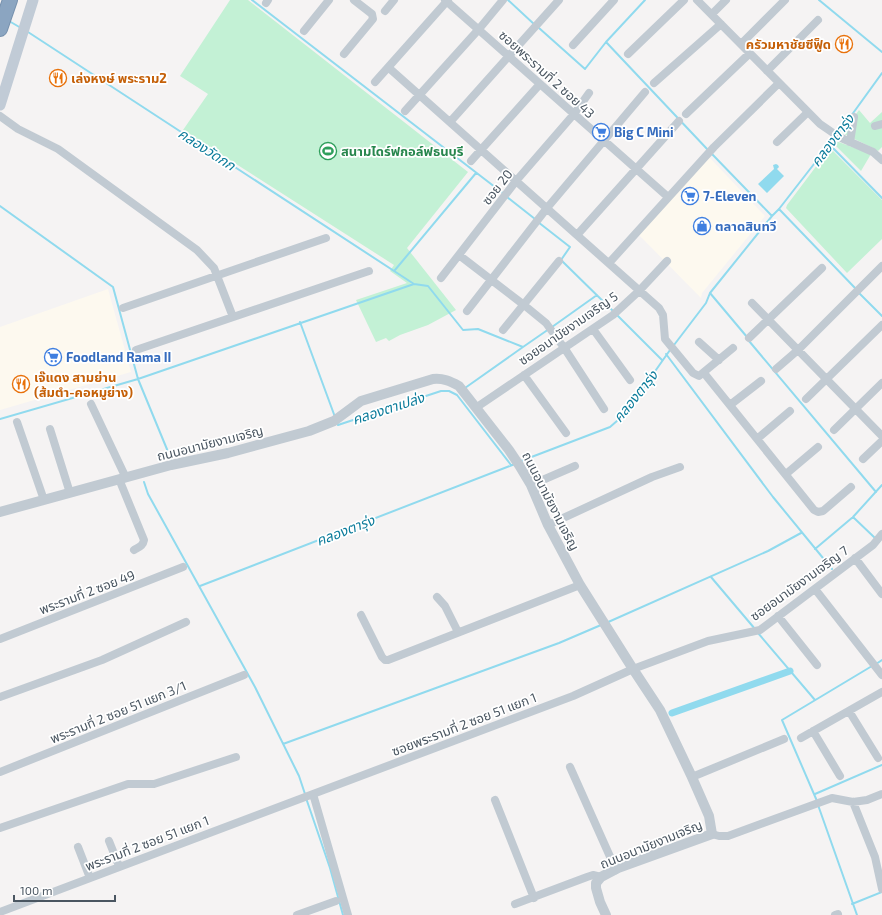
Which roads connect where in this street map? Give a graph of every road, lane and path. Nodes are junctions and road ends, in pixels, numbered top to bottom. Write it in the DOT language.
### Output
graph roads {
  1 [pos="10,0"];
  2 [pos="33,0"];
  3 [pos="329,0"];
  4 [pos="354,0"];
  5 [pos="394,0"];
  6 [pos="447,0"];
  7 [pos="559,0"];
  8 [pos="614,0"];
  9 [pos="684,0"];
  10 [pos="697,0"];
  11 [pos="726,0"];
  12 [pos="785,0"];
  13 [pos="502,1"];
  14 [pos="385,11"];
  15 [pos="712,14"];
  16 [pos="818,20"];
  17 [pos="721,24"];
  18 [pos="0,29"];
  19 [pos="479,30"];
  20 [pos="304,31"];
  21 [pos="741,44"];
  22 [pos="573,46"];
  23 [pos="750,53"];
  24 [pos="344,54"];
  25 [pos="628,54"];
  26 [pos="509,56"];
  27 [pos="389,68"];
  28 [pos="767,71"];
  29 [pos="375,82"];
  30 [pos="654,83"];
  31 [pos="779,83"];
  32 [pos="540,84"];
  33 [pos="645,92"];
  34 [pos="588,94"];
  35 [pos="419,95"];
  36 [pos="0,105"];
  37 [pos="405,111"];
  38 [pos="808,112"];
  39 [pos="574,114"];
  40 [pos="686,114"];
  41 [pos="0,116"];
  42 [pos="854,116"];
  43 [pos="679,121"];
  44 [pos="450,122"];
  45 [pos="604,141"];
  46 [pos="776,142"];
  47 [pos="850,142"];
  48 [pos="481,150"];
  49 [pos="882,160"];
  50 [pos="471,161"];
  51 [pos="636,169"];
  52 [pos="516,181"];
  53 [pos="668,197"];
  54 [pos="547,208"];
  55 [pos="577,235"];
  56 [pos="326,238"];
  57 [pos="459,255"];
  58 [pos="559,261"];
  59 [pos="667,261"];
  60 [pos="609,263"];
  61 [pos="882,266"];
  62 [pos="822,268"];
  63 [pos="369,271"];
  64 [pos="217,276"];
  65 [pos="441,278"];
  66 [pos="492,280"];
  67 [pos="639,291"];
  68 [pos="752,303"];
  69 [pos="524,305"];
  70 [pos="123,308"];
  71 [pos="467,311"];
  72 [pos="233,317"];
  73 [pos="769,319"];
  74 [pos="882,325"];
  75 [pos="593,329"];
  76 [pos="503,330"];
  77 [pos="749,338"];
  78 [pos="699,342"];
  79 [pos="733,348"];
  80 [pos="564,349"];
  81 [pos="136,350"];
  82 [pos="798,350"];
  83 [pos="719,360"];
  84 [pos="776,369"];
  85 [pos="704,372"];
  86 [pos="524,375"];
  87 [pos="827,379"];
  88 [pos="630,380"];
  89 [pos="761,381"];
  90 [pos="882,383"];
  91 [pos="806,399"];
  92 [pos="91,404"];
  93 [pos="730,405"];
  94 [pos="477,407"];
  95 [pos="604,409"];
  96 [pos="856,409"];
  97 [pos="790,411"];
  98 [pos="17,422"];
  99 [pos="50,430"];
  100 [pos="834,430"];
  101 [pos="566,433"];
  102 [pos="882,436"];
  103 [pos="757,439"];
  104 [pos="882,441"];
  105 [pos="818,447"];
  106 [pos="863,459"];
  107 [pos="575,466"];
  108 [pos="680,467"];
  109 [pos="786,474"];
  110 [pos="122,479"];
  111 [pos="531,485"];
  112 [pos="850,487"];
  113 [pos="70,493"];
  114 [pos="44,500"];
  115 [pos="0,512"];
  116 [pos="548,525"];
  117 [pos="877,539"];
  118 [pos="134,550"];
  119 [pos="855,558"];
  120 [pos="183,567"];
  121 [pos="580,585"];
  122 [pos="815,589"];
  123 [pos="882,594"];
  124 [pos="437,597"];
  125 [pos="361,615"];
  126 [pos="778,616"];
  127 [pos="186,622"];
  128 [pos="458,632"];
  129 [pos="0,639"];
  130 [pos="817,665"];
  131 [pos="633,669"];
  132 [pos="881,673"];
  133 [pos="244,675"];
  134 [pos="882,692"];
  135 [pos="0,697"];
  136 [pos="849,711"];
  137 [pos="813,731"];
  138 [pos="801,738"];
  139 [pos="784,739"];
  140 [pos="236,757"];
  141 [pos="878,758"];
  142 [pos="570,767"];
  143 [pos="0,772"];
  144 [pos="840,776"];
  145 [pos="692,777"];
  146 [pos="312,794"];
  147 [pos="882,794"];
  148 [pos="302,798"];
  149 [pos="495,800"];
  150 [pos="853,802"];
  151 [pos="0,828"];
  152 [pos="712,834"];
  153 [pos="109,841"];
  154 [pos="78,847"];
  155 [pos="119,866"];
  156 [pos="616,870"];
  157 [pos="601,877"];
  158 [pos="90,878"];
  159 [pos="881,885"];
  160 [pos="534,898"];
  161 [pos="336,901"];
  162 [pos="515,904"];
  163 [pos="0,912"];
  164 [pos="297,915"];
  165 [pos="348,915"];
  166 [pos="606,915"];
  1 -- 18 [label="highway"];
  2 -- 36 [label="main road"];
  3 -- 20 [label="street"];
  4 -- 24 [label="street"];
  5 -- 14 [label="street"];
  6 -- 19 [label="street, ซอยพระรามที่ 2 ซอย 43"];
  6 -- 27 [label="street"];
  7 -- 26 [label="street"];
  8 -- 22 [label="street"];
  9 -- 25 [label="street"];
  10 -- 15 [label="street"];
  11 -- 15 [label="street"];
  12 -- 21 [label="street"];
  13 -- 19 [label="street"];
  15 -- 17 [label="street"];
  16 -- 28 [label="street"];
  17 -- 21 [label="street"];
  17 -- 30 [label="street"];
  19 -- 26 [label="street, ซอยพระรามที่ 2 ซอย 43"];
  19 -- 35 [label="street"];
  21 -- 23 [label="street"];
  23 -- 28 [label="street"];
  23 -- 40 [label="street"];
  26 -- 32 [label="street, ซอยพระรามที่ 2 ซอย 43"];
  26 -- 44 [label="street"];
  27 -- 29 [label="street"];
  27 -- 35 [label="street"];
  28 -- 31 [label="street"];
  31 -- 38 [label="street"];
  31 -- 53 [label="street"];
  32 -- 39 [label="street, ซอยพระรามที่ 2 ซอย 43"];
  32 -- 48 [label="street"];
  33 -- 45 [label="street"];
  34 -- 39 [label="street, ซอย 20"];
  35 -- 37 [label="street"];
  35 -- 44 [label="street"];
  38 -- 46 [label="street"];
  38 -- 47 [label="street"];
  39 -- 45 [label="street, ซอยพระรามที่ 2 ซอย 43"];
  39 -- 52 [label="street, ซอย 20"];
  41 -- 64 [label="street"];
  42 -- 47 [label="street"];
  43 -- 51 [label="street"];
  44 -- 48 [label="street"];
  45 -- 51 [label="street, ซอยพระรามที่ 2 ซอย 43"];
  45 -- 54 [label="street"];
  47 -- 49 [label="street"];
  48 -- 50 [label="street"];
  48 -- 52 [label="street"];
  51 -- 53 [label="street, ซอยพระรามที่ 2 ซอย 43"];
  51 -- 55 [label="street"];
  52 -- 54 [label="street"];
  52 -- 57 [label="street, ซอย 20"];
  53 -- 60 [label="street"];
  54 -- 55 [label="street"];
  54 -- 66 [label="street"];
  55 -- 60 [label="street"];
  56 -- 64 [label="street"];
  57 -- 65 [label="street, ซอย 20"];
  57 -- 66 [label="street"];
  58 -- 69 [label="street"];
  59 -- 67 [label="street, ซอยอนามัยงามเจริญ 5"];
  60 -- 67 [label="street"];
  61 -- 82 [label="street"];
  62 -- 73 [label="street"];
  63 -- 72 [label="street"];
  64 -- 70 [label="street"];
  64 -- 72 [label="street"];
  66 -- 69 [label="street"];
  66 -- 71 [label="street"];
  67 -- 75 [label="street, ซอยอนามัยงามเจริญ 5"];
  67 -- 85 [label="street"];
  68 -- 73 [label="street"];
  69 -- 76 [label="street"];
  69 -- 80 [label="street"];
  72 -- 81 [label="street"];
  73 -- 77 [label="street"];
  73 -- 82 [label="street"];
  74 -- 87 [label="street"];
  75 -- 80 [label="street, ซอยอนามัยงามเจริญ 5"];
  75 -- 88 [label="street"];
  78 -- 83 [label="street"];
  79 -- 83 [label="street"];
  80 -- 86 [label="street, ซอยอนามัยงามเจริญ 5"];
  80 -- 95 [label="street"];
  82 -- 84 [label="street"];
  82 -- 87 [label="street"];
  83 -- 85 [label="street"];
  85 -- 93 [label="street"];
  86 -- 94 [label="street, ซอยอนามัยงามเจริญ 5"];
  86 -- 101 [label="street"];
  87 -- 91 [label="street"];
  87 -- 96 [label="street"];
  89 -- 93 [label="street"];
  90 -- 96 [label="street"];
  92 -- 110 [label="street"];
  93 -- 103 [label="street"];
  94 -- 110 [label="street, ถนนอนามัยงามเจริญ"];
  94 -- 111 [label="street, ถนนอนามัยงามเจริญ"];
  96 -- 100 [label="street"];
  96 -- 102 [label="street"];
  97 -- 103 [label="street"];
  98 -- 114 [label="street"];
  99 -- 113 [label="street"];
  103 -- 109 [label="street"];
  104 -- 106 [label="street"];
  105 -- 109 [label="street"];
  107 -- 111 [label="street"];
  108 -- 116 [label="street"];
  109 -- 112 [label="street"];
  110 -- 113 [label="street, ถนนอนามัยงามเจริญ"];
  110 -- 118 [label="street"];
  111 -- 116 [label="street, ถนนอนามัยงามเจริญ"];
  113 -- 114 [label="street, ถนนอนามัยงามเจริญ"];
  114 -- 115 [label="street, ถนนอนามัยงามเจริญ"];
  116 -- 121 [label="street, ถนนอนามัยงามเจริญ"];
  117 -- 119 [label="street, ซอยอนามัยงามเจริญ 7"];
  119 -- 122 [label="street, ซอยอนามัยงามเจริญ 7"];
  119 -- 123 [label="street"];
  120 -- 129 [label="street, พระรามที่ 2 ซอย 49"];
  121 -- 128 [label="street"];
  121 -- 131 [label="street, ถนนอนามัยงามเจริญ"];
  122 -- 126 [label="street, ซอยอนามัยงามเจริญ 7"];
  122 -- 132 [label="street"];
  124 -- 128 [label="street"];
  125 -- 128 [label="street"];
  126 -- 130 [label="street"];
  126 -- 131 [label="street, ซอยอนามัยงามเจริญ 7"];
  127 -- 135 [label="street"];
  131 -- 145 [label="street, ถนนอนามัยงามเจริญ"];
  131 -- 146 [label="street, ซอยพระรามที่ 2 ซอย 51 แยก 1"];
  133 -- 143 [label="street, พระรามที่ 2 ซอย 51 แยก 3/1"];
  134 -- 136 [label="street"];
  136 -- 137 [label="street"];
  136 -- 141 [label="street"];
  137 -- 138 [label="street"];
  137 -- 144 [label="street"];
  139 -- 145 [label="street"];
  140 -- 151 [label="street"];
  142 -- 156 [label="street"];
  145 -- 152 [label="street, ถนนอนามัยงามเจริญ"];
  146 -- 148 [label="street, ซอยพระรามที่ 2 ซอย 51 แยก 1"];
  146 -- 165 [label="street"];
  147 -- 150 [label="street"];
  148 -- 155 [label="street, พระรามที่ 2 ซอย 51 แยก 1"];
  149 -- 160 [label="street"];
  150 -- 152 [label="street"];
  150 -- 159 [label="street"];
  152 -- 156 [label="street, ถนนอนามัยงามเจริญ"];
  153 -- 155 [label="street"];
  154 -- 158 [label="street"];
  155 -- 158 [label="street, พระรามที่ 2 ซอย 51 แยก 1"];
  156 -- 157 [label="street, ถนนอนามัยงามเจริญ"];
  157 -- 160 [label="street"];
  157 -- 166 [label="street, ถนนอนามัยงามเจริญ"];
  158 -- 163 [label="street, พระรามที่ 2 ซอย 51 แยก 1"];
  160 -- 162 [label="street"];
  161 -- 164 [label="street"];
}
